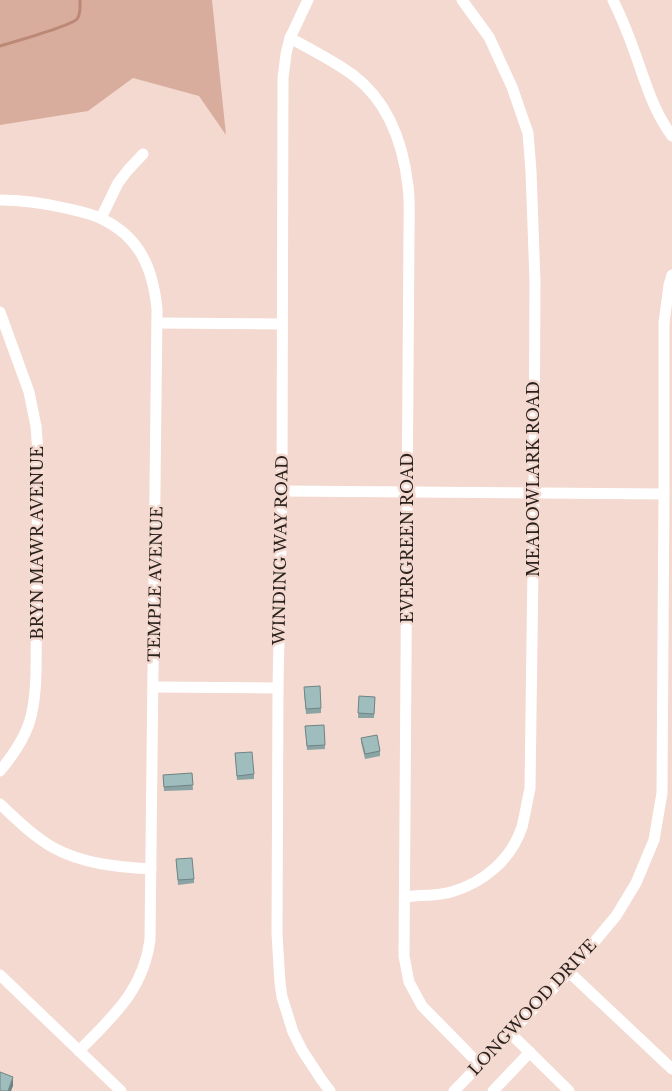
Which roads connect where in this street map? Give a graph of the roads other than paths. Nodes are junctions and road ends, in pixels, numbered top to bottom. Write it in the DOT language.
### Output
graph roads {
  1 [pos="308,0"];
  2 [pos="462,0"];
  3 [pos="613,0"];
  4 [pos="290,38"];
  5 [pos="672,136"];
  6 [pos="143,154"];
  7 [pos="0,200"];
  8 [pos="101,218"];
  9 [pos="672,275"];
  10 [pos="1,317"];
  11 [pos="157,323"];
  12 [pos="282,324"];
  13 [pos="282,491"];
  14 [pos="408,492"];
  15 [pos="534,493"];
  16 [pos="664,494"];
  17 [pos="154,688"];
  18 [pos="278,688"];
  19 [pos="668,696"];
  20 [pos="0,771"];
  21 [pos="0,804"];
  22 [pos="151,869"];
  23 [pos="405,896"];
  24 [pos="569,972"];
  25 [pos="0,975"];
  26 [pos="510,1033"];
  27 [pos="79,1051"];
  28 [pos="530,1052"];
  29 [pos="479,1064"];
  30 [pos="670,1064"];
  31 [pos="121,1091"];
  32 [pos="330,1091"];
  33 [pos="454,1091"];
  34 [pos="493,1091"];
  35 [pos="569,1091"];
  1 -- 4 [label="street, WINDING WAY ROAD"];
  2 -- 15 [label="street, MEADOWLARK ROAD"];
  3 -- 5 [label="street"];
  4 -- 12 [label="street, WINDING WAY ROAD"];
  4 -- 14 [label="street, EVERGREEN ROAD"];
  6 -- 8 [label="street"];
  7 -- 8 [label="street, TEMPLE AVENUE"];
  8 -- 11 [label="street, TEMPLE AVENUE"];
  9 -- 16 [label="street, LONGWOOD DRIVE"];
  10 -- 20 [label="street, BRYN MAWR AVENUE"];
  11 -- 12 [label="street"];
  11 -- 17 [label="street, TEMPLE AVENUE"];
  12 -- 13 [label="street, WINDING WAY ROAD"];
  13 -- 14 [label="street"];
  13 -- 18 [label="street, WINDING WAY ROAD"];
  14 -- 15 [label="street"];
  14 -- 23 [label="street, EVERGREEN ROAD"];
  15 -- 16 [label="street"];
  15 -- 23 [label="street, MEADOWLARK ROAD"];
  16 -- 19 [label="street, LONGWOOD DRIVE"];
  17 -- 18 [label="street"];
  17 -- 22 [label="street, TEMPLE AVENUE"];
  18 -- 32 [label="street, WINDING WAY ROAD"];
  19 -- 24 [label="street, LONGWOOD DRIVE"];
  21 -- 22 [label="street"];
  22 -- 27 [label="street, TEMPLE AVENUE"];
  23 -- 29 [label="street, EVERGREEN ROAD"];
  24 -- 26 [label="street, LONGWOOD DRIVE"];
  24 -- 30 [label="street"];
  25 -- 27 [label="street"];
  26 -- 28 [label="street"];
  26 -- 29 [label="street, LONGWOOD DRIVE"];
  27 -- 31 [label="street"];
  28 -- 34 [label="street"];
  28 -- 35 [label="street"];
  29 -- 33 [label="street, LONGWOOD DRIVE"];
}
